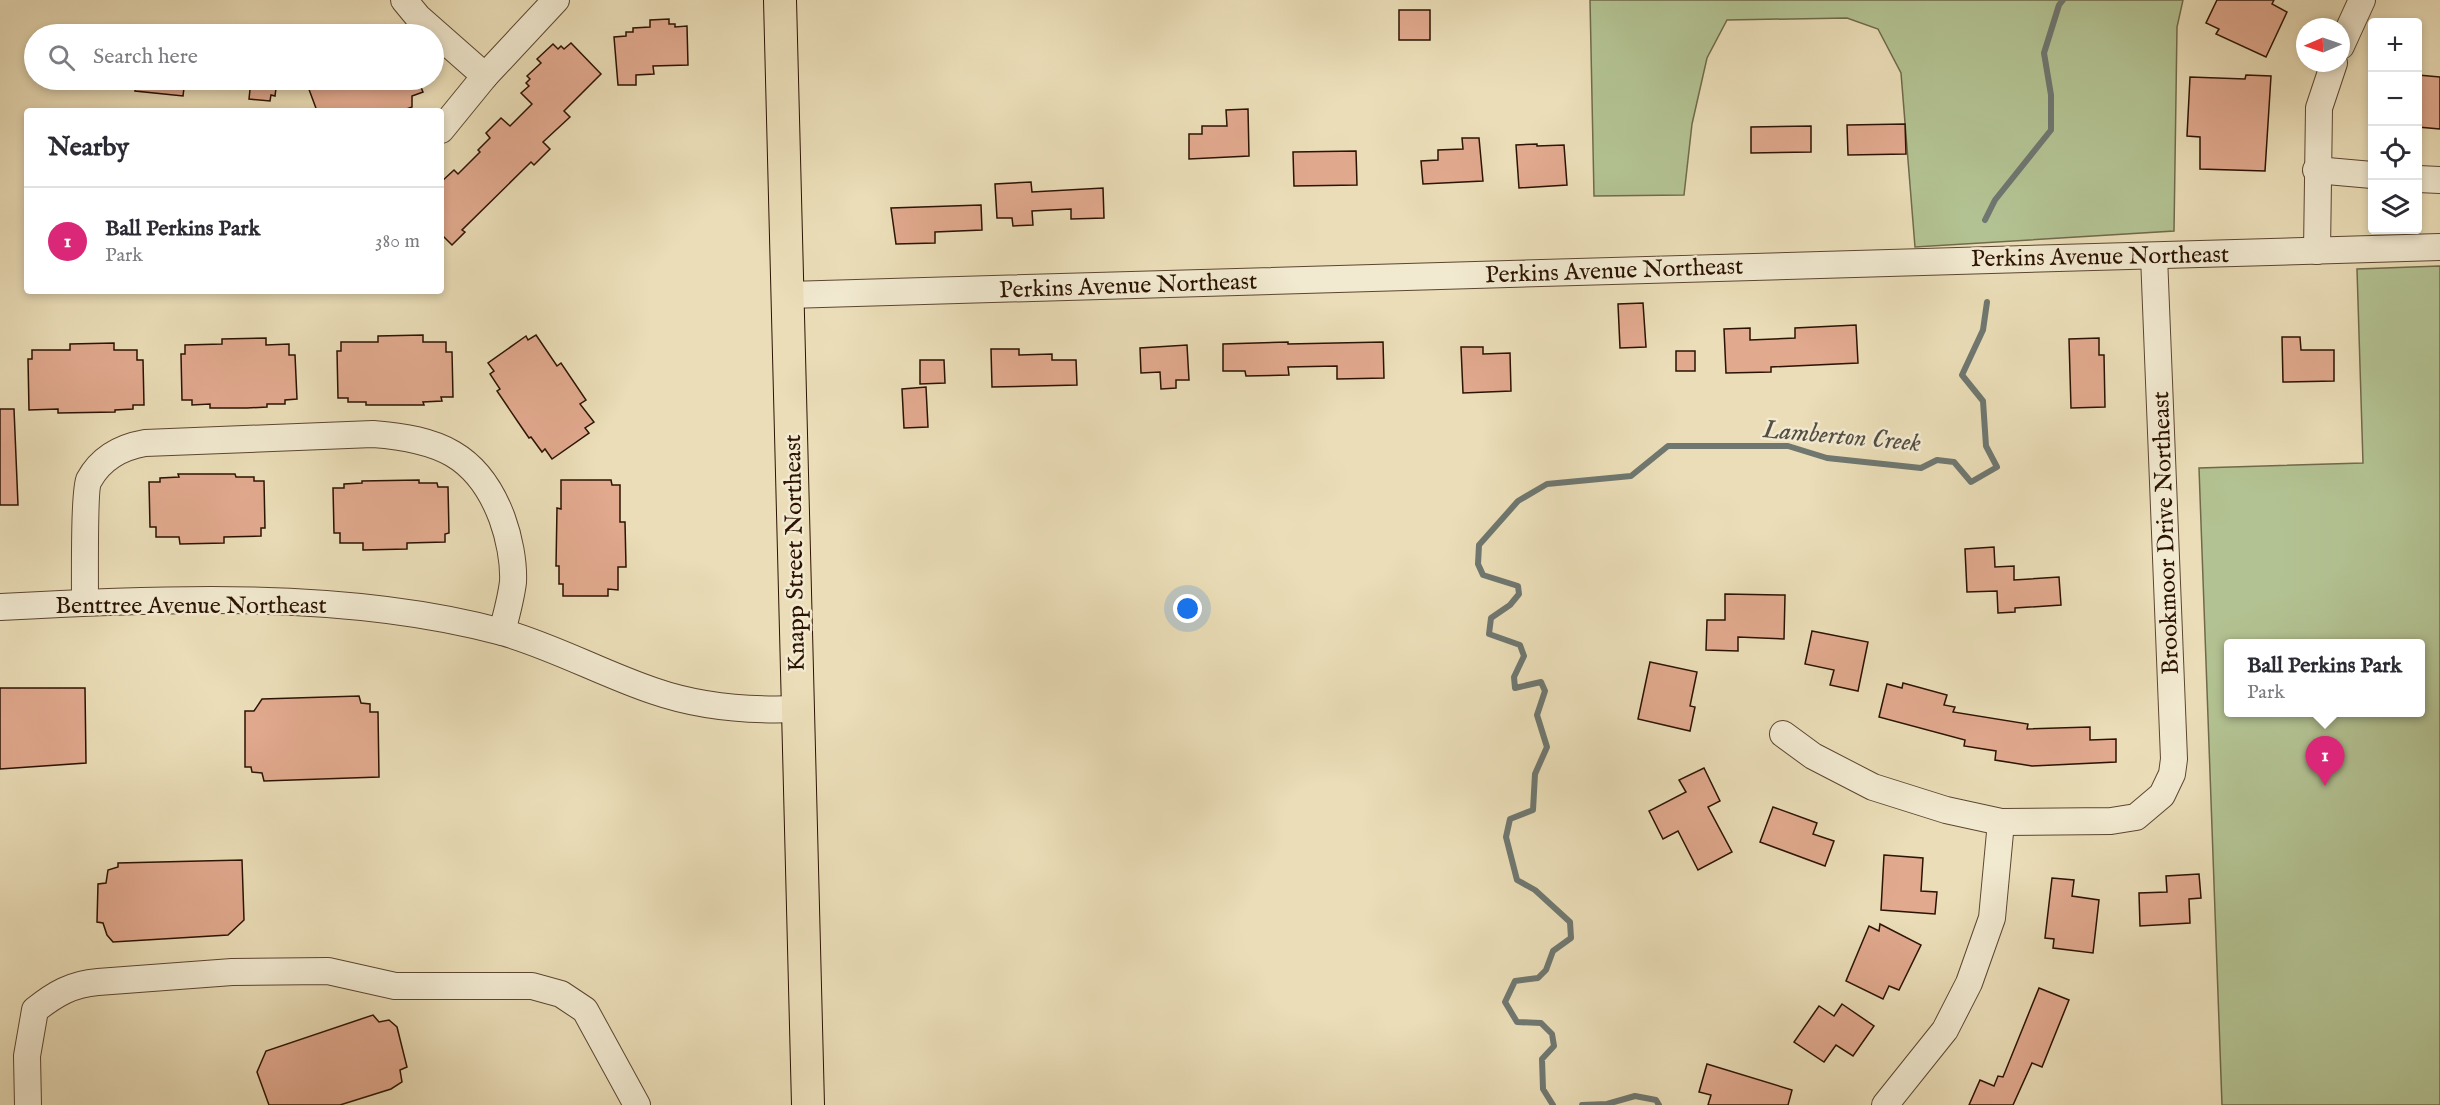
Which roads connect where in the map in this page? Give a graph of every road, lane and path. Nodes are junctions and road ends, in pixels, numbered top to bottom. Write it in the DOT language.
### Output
graph roads {
  1 [pos="404,0"];
  2 [pos="556,0"];
  3 [pos="780,0"];
  4 [pos="2362,0"];
  5 [pos="426,24"];
  6 [pos="2350,26"];
  7 [pos="444,40"];
  8 [pos="2331,72"];
  9 [pos="485,76"];
  10 [pos="444,126"];
  11 [pos="2316,170"];
  12 [pos="2368,175"];
  13 [pos="2422,179"];
  14 [pos="2440,180"];
  15 [pos="2440,247"];
  16 [pos="2317,251"];
  17 [pos="2154,256"];
  18 [pos="789,295"];
  19 [pos="85,602"];
  20 [pos="0,608"];
  21 [pos="502,632"];
  22 [pos="798,709"];
  23 [pos="1782,734"];
  24 [pos="2001,822"];
  25 [pos="28,1105"];
  26 [pos="637,1105"];
  27 [pos="808,1105"];
  28 [pos="1885,1105"];
  1 -- 5 [label="street"];
  2 -- 9 [label="street"];
  3 -- 18 [label="main road, Knapp Street Northeast"];
  4 -- 6 [label="street"];
  7 -- 9 [label="street"];
  8 -- 11 [label="street"];
  9 -- 10 [label="street"];
  11 -- 12 [label="street"];
  11 -- 16 [label="street"];
  13 -- 14 [label="street"];
  15 -- 16 [label="street, Perkins Avenue Northeast"];
  16 -- 17 [label="street, Perkins Avenue Northeast"];
  17 -- 18 [label="street, Perkins Avenue Northeast"];
  17 -- 24 [label="street, Brookmoor Drive Northeast"];
  18 -- 22 [label="main road, Knapp Street Northeast"];
  19 -- 20 [label="street, Benttree Avenue Northeast"];
  19 -- 21 [label="street, Benttree Avenue Northeast"];
  19 -- 21 [label="street"];
  21 -- 22 [label="street, Benttree Avenue Northeast"];
  22 -- 27 [label="main road, Knapp Street Northeast"];
  23 -- 24 [label="street"];
  24 -- 28 [label="street"];
  25 -- 26 [label="street"];
}
